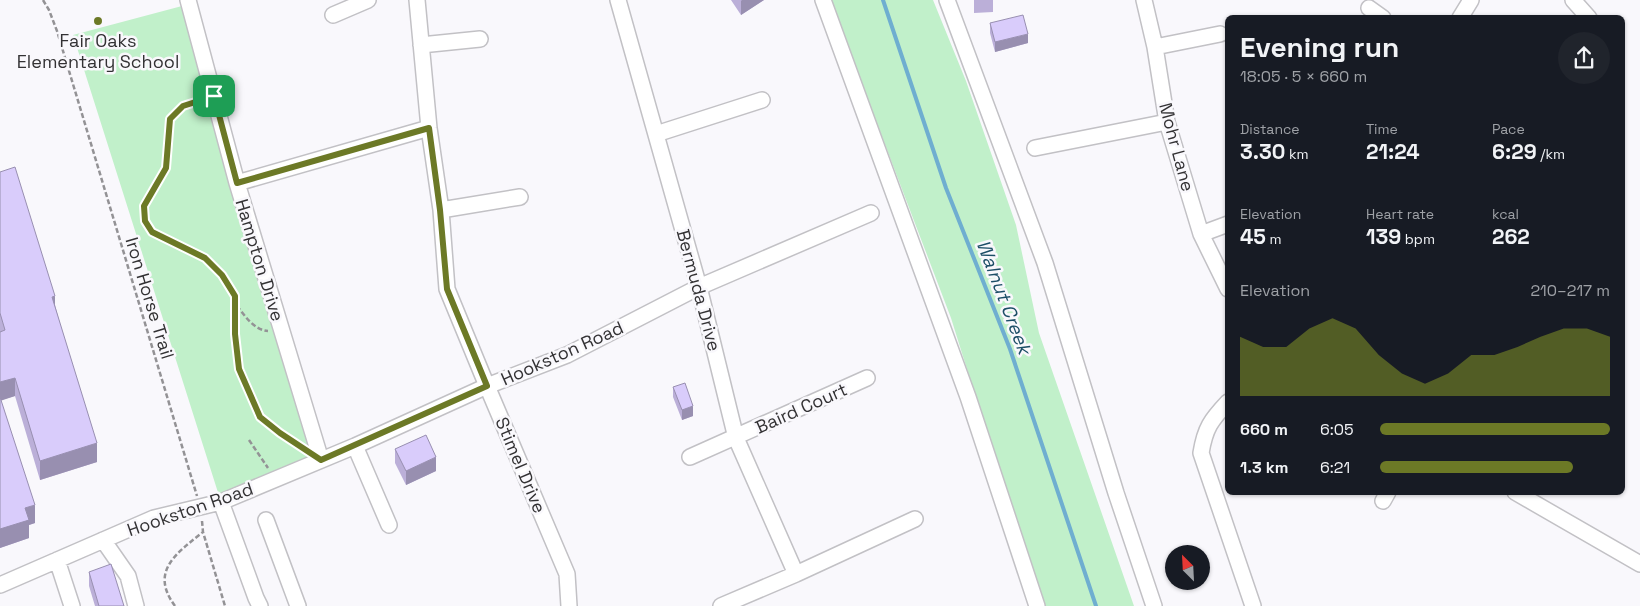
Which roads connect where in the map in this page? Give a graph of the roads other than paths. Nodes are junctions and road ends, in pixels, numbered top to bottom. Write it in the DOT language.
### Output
graph roads {
  1 [pos="188,0"];
  2 [pos="368,0"];
  3 [pos="416,0"];
  4 [pos="618,0"];
  5 [pos="823,0"];
  6 [pos="947,0"];
  7 [pos="1144,0"];
  8 [pos="1471,0"];
  9 [pos="1573,0"];
  10 [pos="1369,8"];
  11 [pos="334,15"];
  12 [pos="1379,15"];
  13 [pos="1462,15"];
  14 [pos="1586,15"];
  15 [pos="1220,34"];
  16 [pos="480,39"];
  17 [pos="421,45"];
  18 [pos="1155,47"];
  19 [pos="762,100"];
  20 [pos="1167,122"];
  21 [pos="429,128"];
  22 [pos="656,134"];
  23 [pos="1035,148"];
  24 [pos="237,183"];
  25 [pos="520,197"];
  26 [pos="440,210"];
  27 [pos="872,213"];
  28 [pos="1225,225"];
  29 [pos="1201,234"];
  30 [pos="1225,283"];
  31 [pos="699,287"];
  32 [pos="867,378"];
  33 [pos="487,386"];
  34 [pos="1225,405"];
  35 [pos="736,438"];
  36 [pos="355,446"];
  37 [pos="690,457"];
  38 [pos="321,460"];
  39 [pos="1520,495"];
  40 [pos="221,502"];
  41 [pos="915,519"];
  42 [pos="266,520"];
  43 [pos="389,525"];
  44 [pos="103,540"];
  45 [pos="56,560"];
  46 [pos="1640,563"];
  47 [pos="796,574"];
  48 [pos="0,585"];
  49 [pos="72,606"];
  50 [pos="136,606"];
  51 [pos="260,606"];
  52 [pos="298,606"];
  53 [pos="569,606"];
  54 [pos="721,606"];
  55 [pos="1037,606"];
  56 [pos="1154,606"];
  57 [pos="1252,606"];
  1 -- 24 [label="street, Hampton Drive"];
  2 -- 11 [label="street"];
  3 -- 17 [label="street, Stimel Drive"];
  4 -- 22 [label="street, Bermuda Drive"];
  5 -- 55 [label="street"];
  6 -- 56 [label="street"];
  7 -- 18 [label="street, Mohr Lane"];
  8 -- 13 [label="street"];
  9 -- 14 [label="street"];
  10 -- 12 [label="street"];
  15 -- 18 [label="street"];
  16 -- 17 [label="street"];
  17 -- 21 [label="street, Stimel Drive"];
  18 -- 20 [label="street, Mohr Lane"];
  19 -- 22 [label="street"];
  20 -- 23 [label="street"];
  20 -- 29 [label="street, Mohr Lane"];
  21 -- 24 [label="street"];
  21 -- 26 [label="street, Stimel Drive"];
  22 -- 31 [label="street, Bermuda Drive"];
  24 -- 38 [label="street, Hampton Drive"];
  25 -- 26 [label="street"];
  26 -- 33 [label="street, Stimel Drive"];
  27 -- 31 [label="street, Hookston Road"];
  28 -- 29 [label="street"];
  29 -- 30 [label="street, Mohr Lane"];
  31 -- 33 [label="street, Hookston Road"];
  31 -- 35 [label="street, Bermuda Drive"];
  32 -- 35 [label="street, Baird Court"];
  33 -- 36 [label="street, Hookston Road"];
  33 -- 53 [label="street, Stimel Drive"];
  34 -- 57 [label="street"];
  35 -- 37 [label="street, Baird Court"];
  35 -- 47 [label="street, Bermuda Drive"];
  36 -- 38 [label="street, Hookston Road"];
  36 -- 43 [label="street"];
  38 -- 40 [label="street, Hookston Road"];
  39 -- 46 [label="street"];
  40 -- 44 [label="street, Hookston Road"];
  40 -- 51 [label="street"];
  41 -- 47 [label="street"];
  42 -- 52 [label="street"];
  44 -- 45 [label="street, Hookston Road"];
  44 -- 50 [label="street"];
  45 -- 48 [label="street, Hookston Road"];
  45 -- 49 [label="street"];
  47 -- 54 [label="street"];
}
